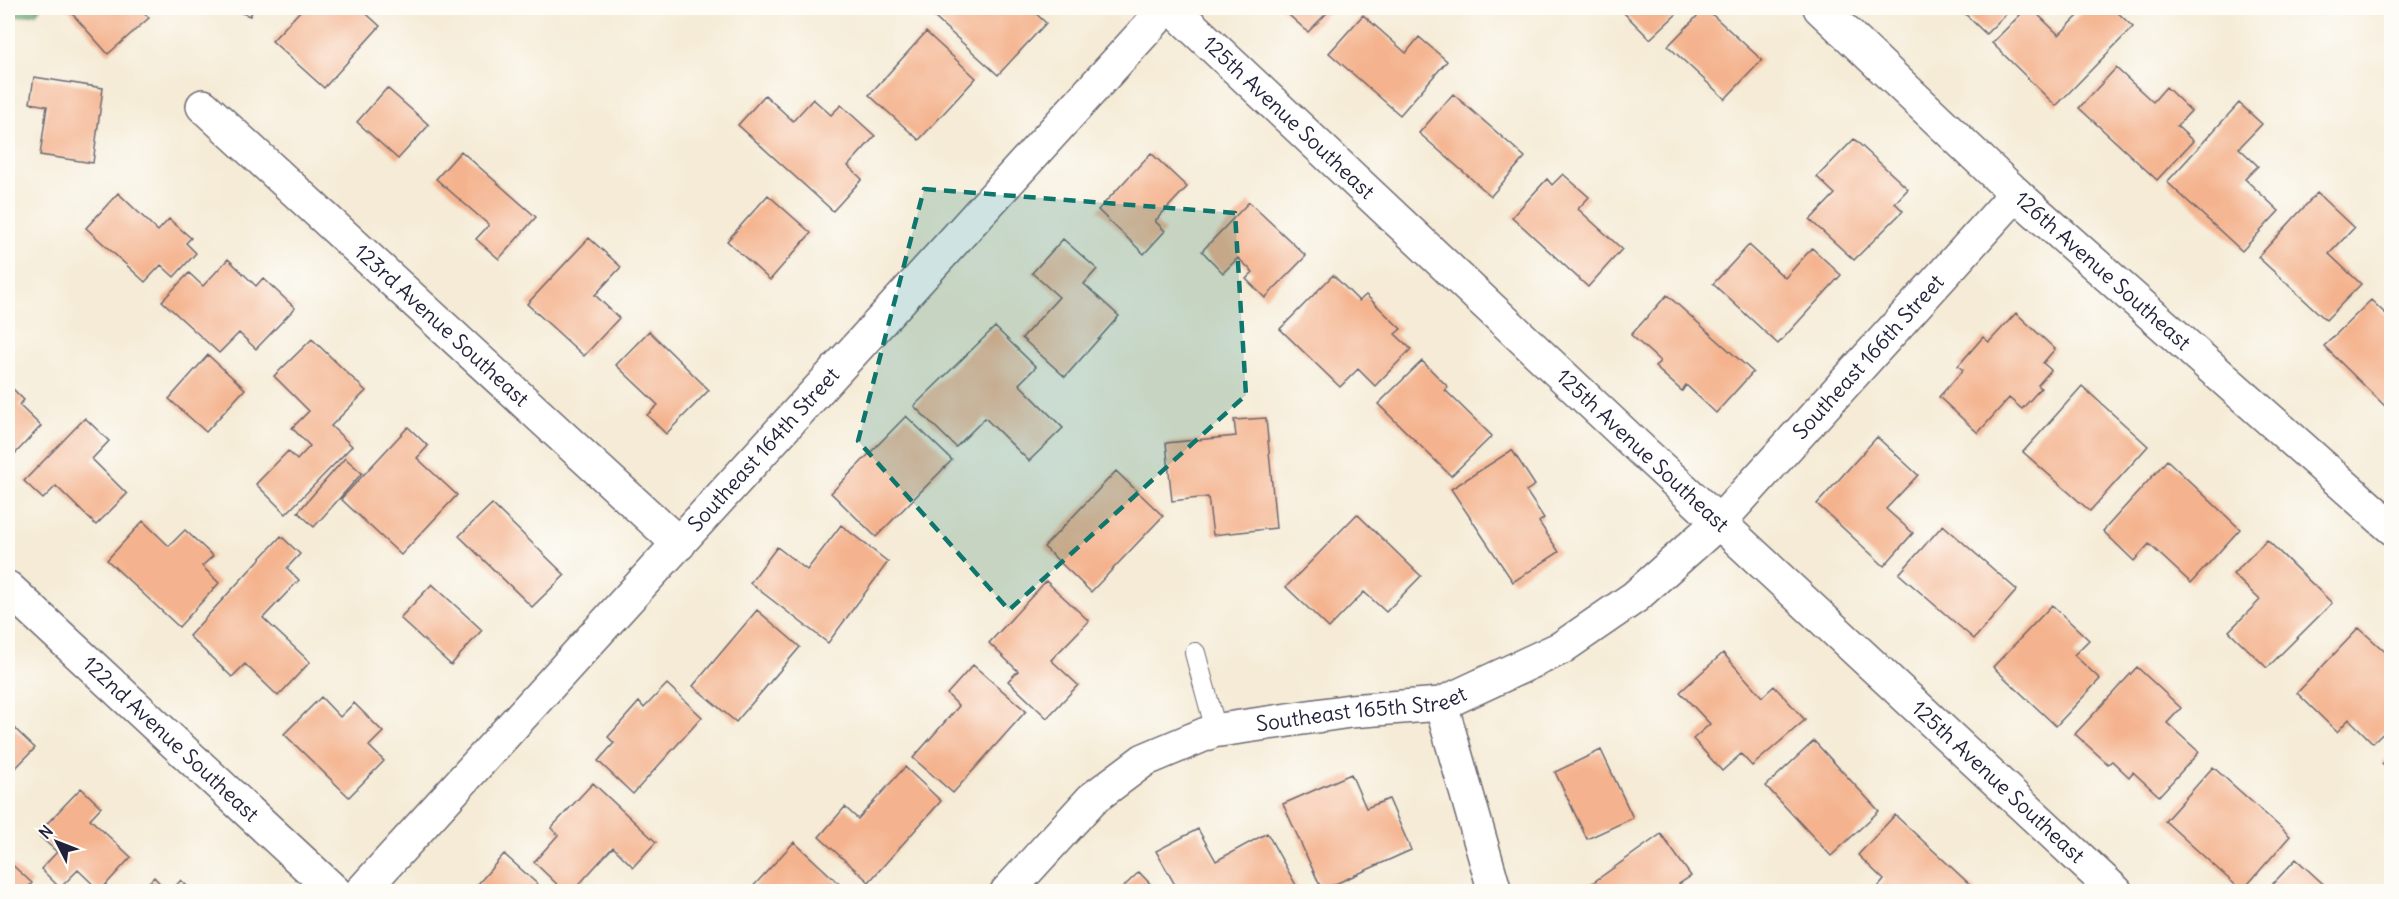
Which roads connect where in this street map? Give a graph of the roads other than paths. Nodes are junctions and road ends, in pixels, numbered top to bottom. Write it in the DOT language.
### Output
graph roads {
  1 [pos="1166,8"];
  2 [pos="1172,8"];
  3 [pos="1820,8"];
  4 [pos="203,106"];
  5 [pos="2016,194"];
  6 [pos="1720,521"];
  7 [pos="2391,528"];
  8 [pos="679,544"];
  9 [pos="8,588"];
  10 [pos="1195,653"];
  11 [pos="1441,704"];
  12 [pos="1216,730"];
  13 [pos="334,891"];
  14 [pos="361,891"];
  15 [pos="1007,891"];
  16 [pos="1495,891"];
  17 [pos="2116,891"];
  1 -- 8 [label="street, Southeast 164th Street"];
  2 -- 6 [label="street, 125th Avenue Southeast"];
  3 -- 5 [label="street, 126th Avenue Southeast"];
  4 -- 8 [label="street, 123rd Avenue Southeast"];
  5 -- 6 [label="street, Southeast 166th Street"];
  5 -- 7 [label="street, 126th Avenue Southeast"];
  6 -- 11 [label="street, Southeast 165th Street"];
  6 -- 17 [label="street, 125th Avenue Southeast"];
  8 -- 14 [label="street, Southeast 164th Street"];
  9 -- 13 [label="street, 122nd Avenue Southeast"];
  10 -- 12 [label="lane"];
  11 -- 12 [label="street, Southeast 165th Street"];
  11 -- 16 [label="street"];
  12 -- 15 [label="street, Southeast 165th Street"];
}
